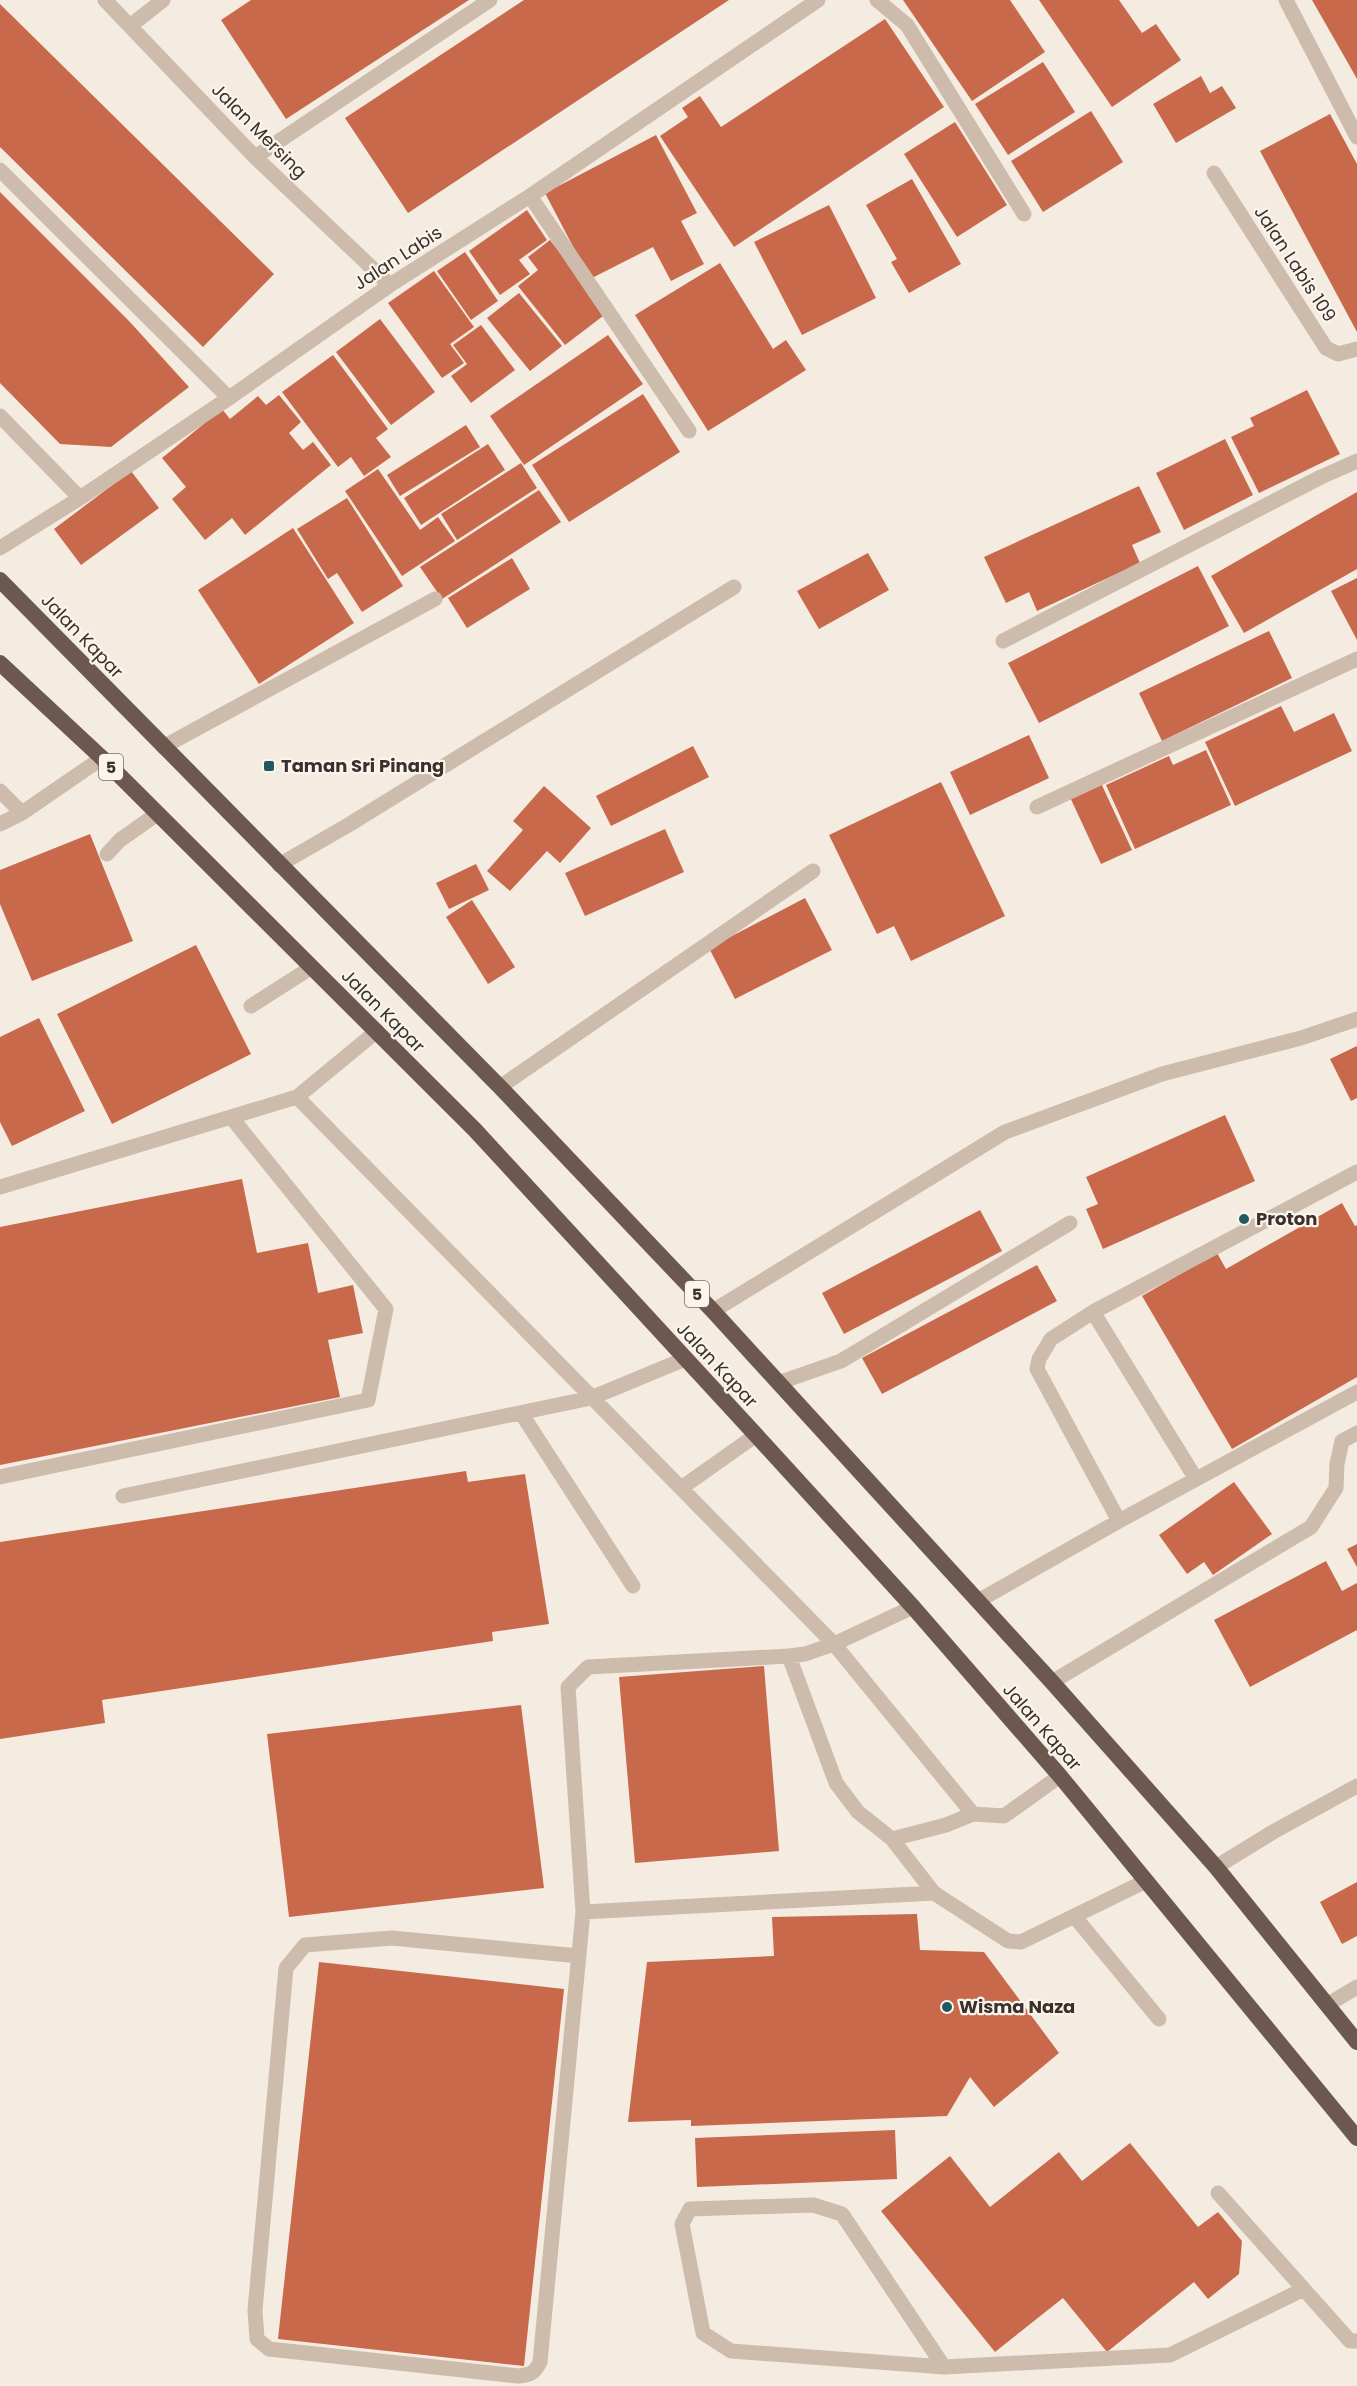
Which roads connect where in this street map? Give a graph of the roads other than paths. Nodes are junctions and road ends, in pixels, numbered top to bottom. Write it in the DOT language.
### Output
graph roads {
  1 [pos="105,0"];
  2 [pos="163,0"];
  3 [pos="490,0"];
  4 [pos="818,0"];
  5 [pos="877,0"];
  6 [pos="1286,0"];
  7 [pos="130,26"];
  8 [pos="1357,137"];
  9 [pos="255,158"];
  10 [pos="0,170"];
  11 [pos="1214,173"];
  12 [pos="530,196"];
  13 [pos="1024,214"];
  14 [pos="390,285"];
  15 [pos="1357,349"];
  16 [pos="229,398"];
  17 [pos="0,416"];
  18 [pos="689,431"];
  19 [pos="1357,461"];
  20 [pos="80,498"];
  21 [pos="0,548"];
  22 [pos="0,580"];
  23 [pos="734,587"];
  24 [pos="435,599"];
  25 [pos="1003,641"];
  26 [pos="1357,659"];
  27 [pos="0,663"];
  28 [pos="163,747"];
  29 [pos="102,758"];
  30 [pos="0,791"];
  31 [pos="1037,807"];
  32 [pos="22,813"];
  33 [pos="157,814"];
  34 [pos="0,824"];
  35 [pos="107,854"];
  36 [pos="279,865"];
  37 [pos="813,871"];
  38 [pos="312,967"];
  39 [pos="251,1006"];
  40 [pos="1357,1019"];
  41 [pos="377,1031"];
  42 [pos="500,1087"];
  43 [pos="297,1097"];
  44 [pos="231,1117"];
  45 [pos="1357,1172"];
  46 [pos="0,1188"];
  47 [pos="1070,1222"];
  48 [pos="713,1311"];
  49 [pos="1093,1312"];
  50 [pos="685,1359"];
  51 [pos="778,1383"];
  52 [pos="1357,1392"];
  53 [pos="591,1398"];
  54 [pos="521,1413"];
  55 [pos="1357,1433"];
  56 [pos="756,1435"];
  57 [pos="0,1477"];
  58 [pos="1196,1479"];
  59 [pos="681,1488"];
  60 [pos="123,1496"];
  61 [pos="1119,1521"];
  62 [pos="633,1586"];
  63 [pos="978,1601"];
  64 [pos="913,1607"];
  65 [pos="834,1644"];
  66 [pos="789,1656"];
  67 [pos="1052,1682"];
  68 [pos="1060,1776"];
  69 [pos="1357,1786"];
  70 [pos="973,1814"];
  71 [pos="892,1839"];
  72 [pos="1216,1867"];
  73 [pos="1146,1881"];
  74 [pos="934,1893"];
  75 [pos="583,1912"];
  76 [pos="1075,1917"];
  77 [pos="579,1956"];
  78 [pos="1357,1987"];
  79 [pos="1327,2005"];
  80 [pos="1160,2019"];
  81 [pos="1357,2042"];
  82 [pos="1357,2138"];
  83 [pos="1218,2193"];
  84 [pos="1304,2289"];
  85 [pos="1357,2341"];
  86 [pos="944,2367"];
  1 -- 7 [label="street, Jalan Mersing"];
  2 -- 7 [label="street"];
  3 -- 9 [label="street"];
  4 -- 12 [label="street, Jalan Labis"];
  5 -- 13 [label="street"];
  6 -- 8 [label="street"];
  7 -- 9 [label="street, Jalan Mersing"];
  9 -- 14 [label="street, Jalan Mersing"];
  10 -- 16 [label="street"];
  11 -- 15 [label="street, Jalan Labis 109"];
  12 -- 14 [label="street, Jalan Labis"];
  12 -- 18 [label="street"];
  14 -- 16 [label="street, Jalan Labis"];
  16 -- 20 [label="street, Jalan Labis"];
  17 -- 20 [label="street"];
  19 -- 25 [label="street"];
  20 -- 21 [label="street, Jalan Labis"];
  22 -- 28 [label="highway, Jalan Kapar / 5"];
  23 -- 36 [label="street"];
  24 -- 28 [label="street"];
  26 -- 31 [label="street"];
  27 -- 29 [label="highway, Jalan Kapar / 5"];
  28 -- 36 [label="highway, Jalan Kapar / 5"];
  29 -- 32 [label="street"];
  29 -- 33 [label="highway, Jalan Kapar / 5"];
  30 -- 32 [label="street"];
  32 -- 34 [label="street"];
  33 -- 35 [label="street"];
  33 -- 38 [label="highway, Jalan Kapar / 5"];
  36 -- 42 [label="highway, Jalan Kapar / 5"];
  37 -- 42 [label="street"];
  38 -- 39 [label="street"];
  38 -- 41 [label="highway, Jalan Kapar / 5"];
  40 -- 48 [label="street"];
  41 -- 43 [label="street"];
  41 -- 50 [label="highway, Jalan Kapar / 5"];
  42 -- 48 [label="highway, Jalan Kapar / 5"];
  43 -- 44 [label="street"];
  43 -- 53 [label="street"];
  44 -- 46 [label="street"];
  44 -- 57 [label="street"];
  45 -- 49 [label="street"];
  47 -- 51 [label="street"];
  48 -- 51 [label="highway, Jalan Kapar / 5"];
  49 -- 58 [label="street"];
  49 -- 61 [label="street"];
  50 -- 53 [label="street"];
  50 -- 56 [label="highway, Jalan Kapar / 5"];
  51 -- 63 [label="highway, Jalan Kapar / 5"];
  52 -- 58 [label="street"];
  53 -- 54 [label="street"];
  53 -- 59 [label="street"];
  54 -- 60 [label="street"];
  54 -- 62 [label="street"];
  55 -- 67 [label="street"];
  56 -- 59 [label="street"];
  56 -- 64 [label="highway, Jalan Kapar / 5"];
  58 -- 61 [label="street"];
  59 -- 65 [label="street"];
  61 -- 63 [label="street"];
  63 -- 67 [label="highway, Jalan Kapar / 5"];
  64 -- 65 [label="street"];
  64 -- 68 [label="highway, Jalan Kapar / 5"];
  65 -- 66 [label="street"];
  65 -- 70 [label="street"];
  66 -- 71 [label="street"];
  66 -- 75 [label="street"];
  67 -- 72 [label="highway, Jalan Kapar / 5"];
  68 -- 70 [label="street"];
  68 -- 73 [label="highway, Jalan Kapar / 5"];
  69 -- 72 [label="street"];
  70 -- 71 [label="street"];
  71 -- 74 [label="street"];
  72 -- 79 [label="highway, Jalan Kapar / 5"];
  73 -- 76 [label="street"];
  73 -- 82 [label="highway, Jalan Kapar / 5"];
  74 -- 75 [label="street"];
  74 -- 76 [label="street"];
  75 -- 77 [label="street"];
  76 -- 80 [label="street"];
  77 -- 77 [label="street"];
  78 -- 79 [label="street"];
  79 -- 81 [label="highway, Jalan Kapar / 5"];
  83 -- 84 [label="street"];
  84 -- 85 [label="street"];
  84 -- 86 [label="street"];
  86 -- 86 [label="street"];
}
